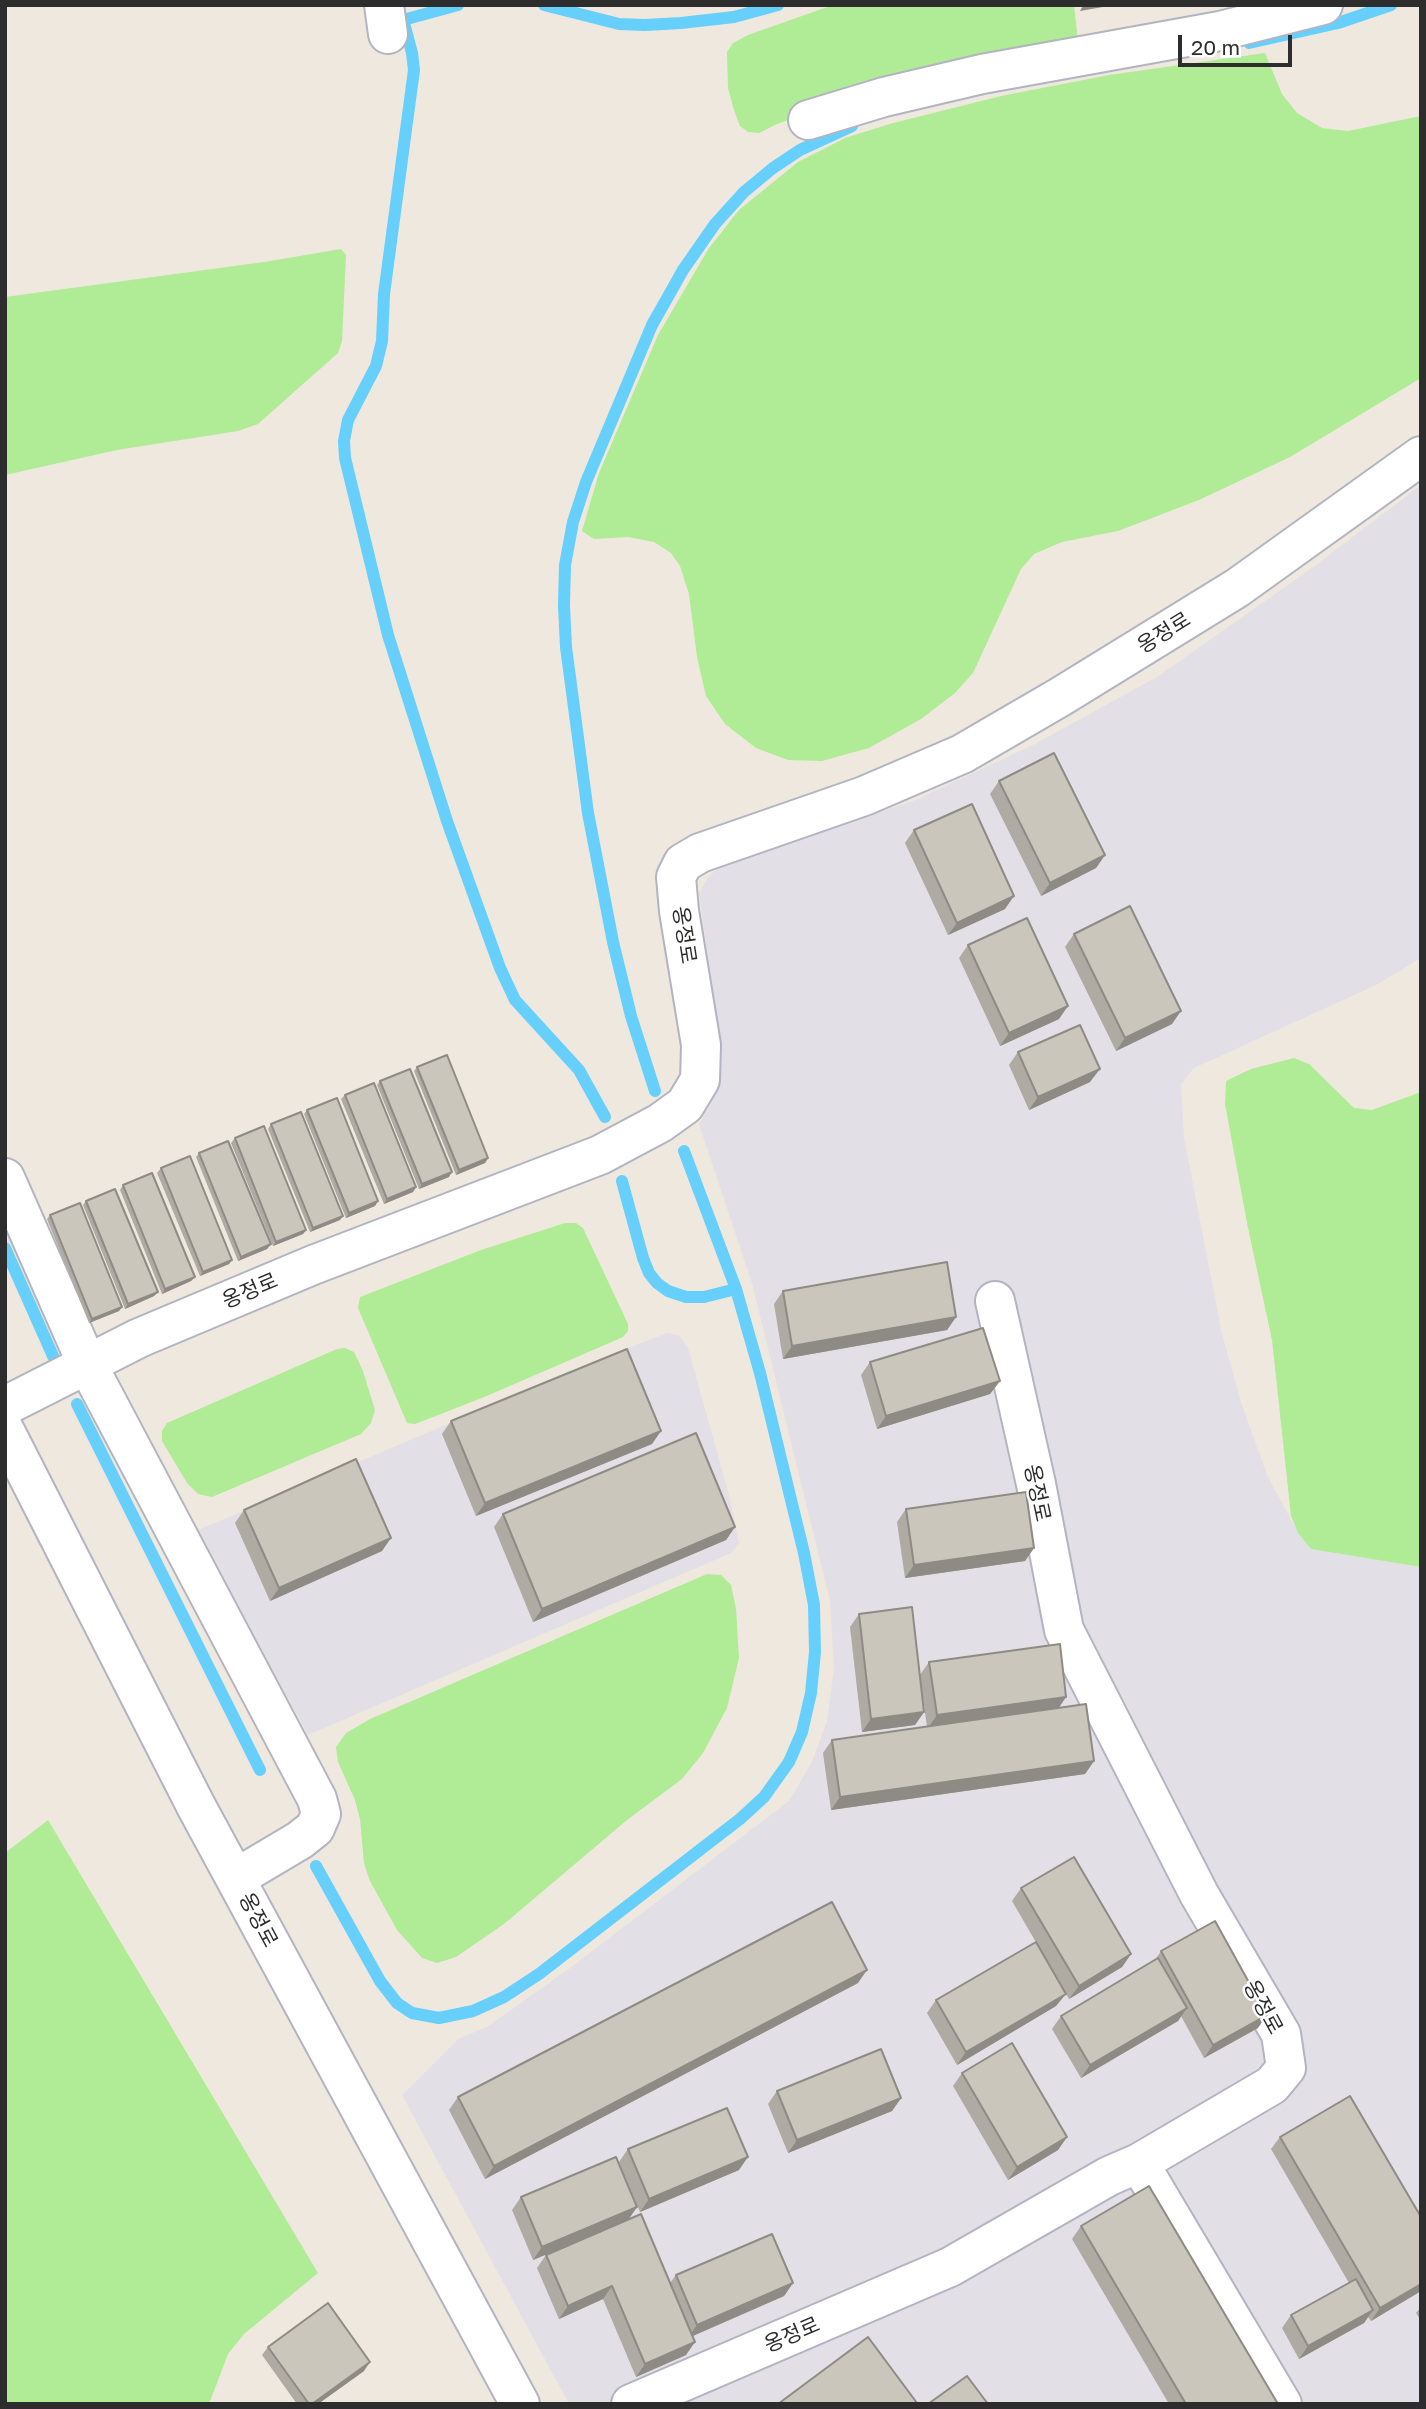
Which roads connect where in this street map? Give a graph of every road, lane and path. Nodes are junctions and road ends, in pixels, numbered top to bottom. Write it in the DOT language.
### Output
graph roads {
  1 [pos="1323,5"];
  2 [pos="808,120"];
  3 [pos="1421,456"];
  4 [pos="5,1178"];
  5 [pos="995,1301"];
  6 [pos="87,1364"];
  7 [pos="5,1406"];
  8 [pos="5,1431"];
  9 [pos="236,1878"];
  10 [pos="1139,2163"];
  11 [pos="520,2404"];
  12 [pos="631,2404"];
  13 [pos="1282,2404"];
  1 -- 2 [label="street"];
  3 -- 6 [label="street, 옹정로"];
  4 -- 6 [label="street"];
  5 -- 10 [label="street, 옹정로"];
  6 -- 7 [label="street, 옹정로"];
  6 -- 9 [label="street"];
  8 -- 9 [label="street, 옹정로"];
  9 -- 11 [label="street, 옹정로"];
  10 -- 12 [label="street, 옹정로"];
  10 -- 13 [label="street"];
}
